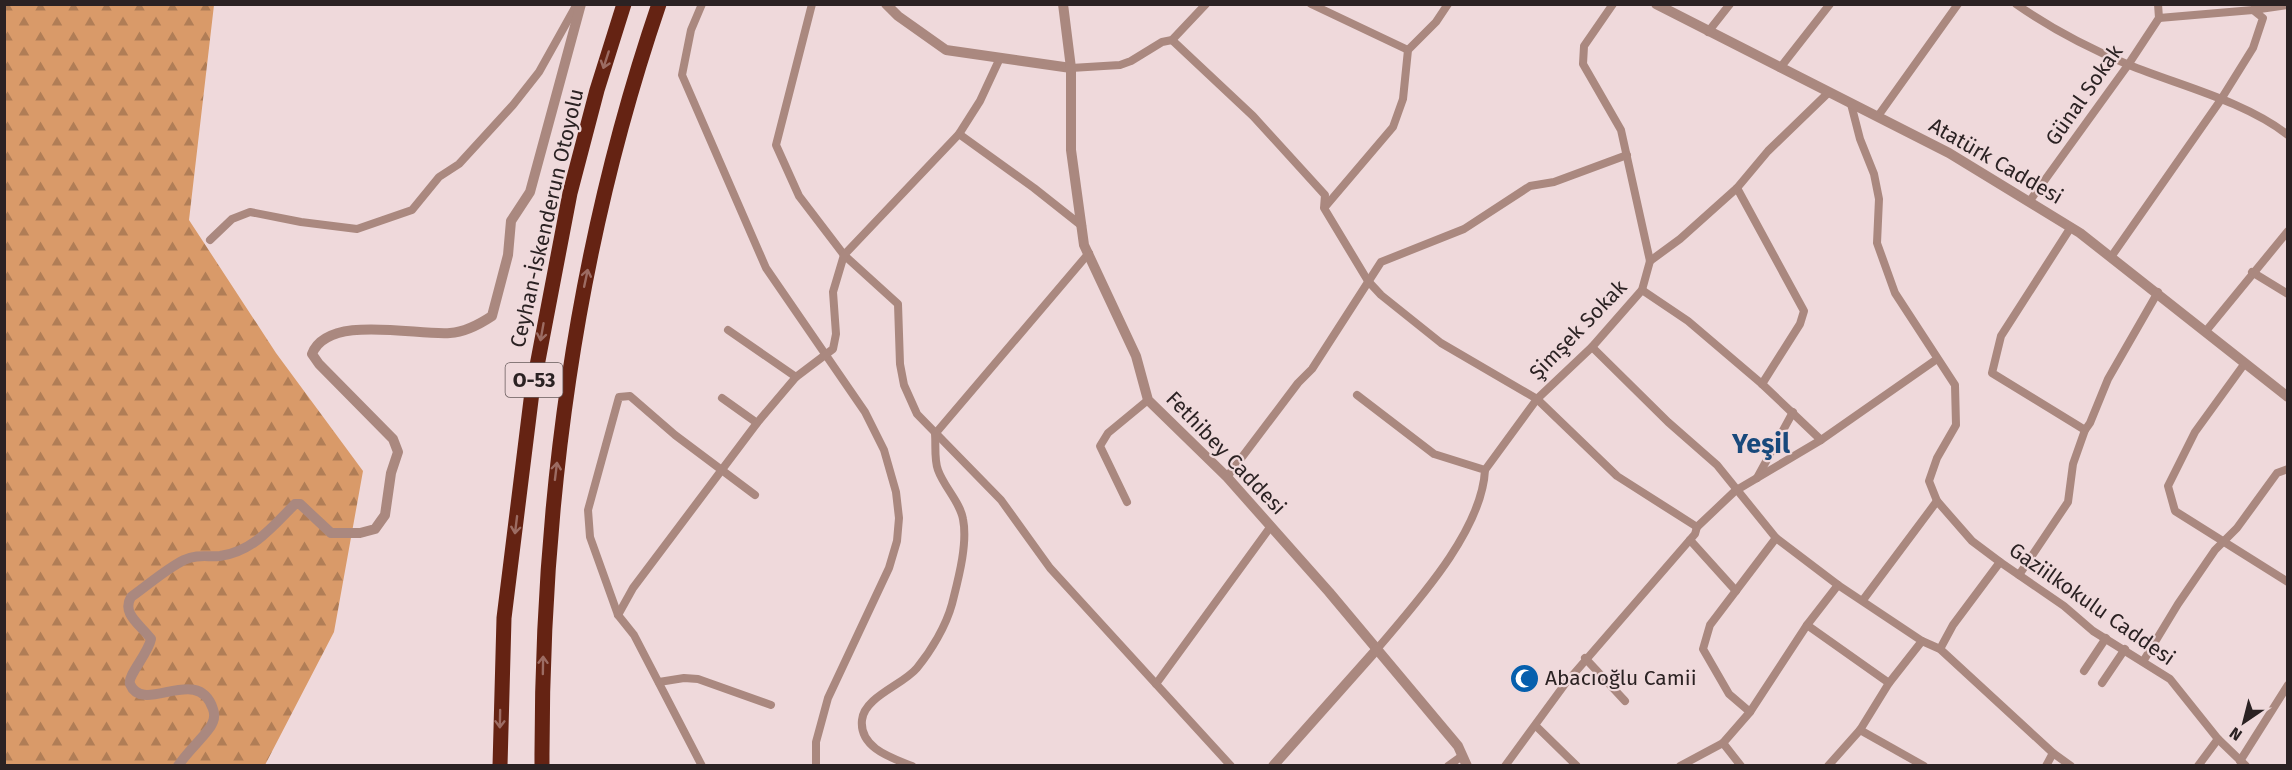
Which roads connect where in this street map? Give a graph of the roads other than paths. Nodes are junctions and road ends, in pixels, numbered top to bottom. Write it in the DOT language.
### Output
graph roads {
  1 [pos="579,4"];
  2 [pos="624,4"];
  3 [pos="659,4"];
  4 [pos="702,4"];
  5 [pos="812,4"];
  6 [pos="886,4"];
  7 [pos="1063,4"];
  8 [pos="1206,4"];
  9 [pos="1311,4"];
  10 [pos="1448,4"];
  11 [pos="1613,4"];
  12 [pos="1656,4"];
  13 [pos="1730,4"];
  14 [pos="1830,4"];
  15 [pos="1958,4"];
  16 [pos="2016,4"];
  17 [pos="2158,4"];
  18 [pos="2288,5"];
  19 [pos="2255,7"];
  20 [pos="2159,18"];
  21 [pos="1708,32"];
  22 [pos="1172,40"];
  23 [pos="1408,50"];
  24 [pos="1000,58"];
  25 [pos="2128,65"];
  26 [pos="1071,68"];
  27 [pos="1780,68"];
  28 [pos="1828,93"];
  29 [pos="2220,101"];
  30 [pos="1851,104"];
  31 [pos="1878,116"];
  32 [pos="958,134"];
  33 [pos="2288,135"];
  34 [pos="1627,155"];
  35 [pos="1737,188"];
  36 [pos="2029,202"];
  37 [pos="1324,208"];
  38 [pos="1082,226"];
  39 [pos="2071,227"];
  40 [pos="2287,232"];
  41 [pos="210,240"];
  42 [pos="1089,253"];
  43 [pos="844,255"];
  44 [pos="2111,257"];
  45 [pos="1650,261"];
  46 [pos="2252,272"];
  47 [pos="1368,281"];
  48 [pos="1642,290"];
  49 [pos="2158,292"];
  50 [pos="2288,294"];
  51 [pos="728,330"];
  52 [pos="2206,331"];
  53 [pos="1592,347"];
  54 [pos="826,354"];
  55 [pos="1937,359"];
  56 [pos="2245,363"];
  57 [pos="796,378"];
  58 [pos="1762,384"];
  59 [pos="1357,395"];
  60 [pos="2288,397"];
  61 [pos="722,398"];
  62 [pos="1537,399"];
  63 [pos="1148,400"];
  64 [pos="1793,412"];
  65 [pos="757,423"];
  66 [pos="2085,430"];
  67 [pos="936,434"];
  68 [pos="1821,440"];
  69 [pos="2288,469"];
  70 [pos="723,470"];
  71 [pos="1485,470"];
  72 [pos="1227,477"];
  73 [pos="1756,478"];
  74 [pos="1735,491"];
  75 [pos="755,495"];
  76 [pos="1937,501"];
  77 [pos="1127,502"];
  78 [pos="1271,526"];
  79 [pos="1697,527"];
  80 [pos="1776,538"];
  81 [pos="1690,540"];
  82 [pos="2225,542"];
  83 [pos="2000,562"];
  84 [pos="2019,574"];
  85 [pos="2288,582"];
  86 [pos="1838,585"];
  87 [pos="1736,591"];
  88 [pos="1863,600"];
  89 [pos="618,615"];
  90 [pos="1807,625"];
  91 [pos="2106,638"];
  92 [pos="1923,641"];
  93 [pos="1377,649"];
  94 [pos="1940,649"];
  95 [pos="2125,649"];
  96 [pos="1585,658"];
  97 [pos="2144,660"];
  98 [pos="2084,671"];
  99 [pos="659,682"];
  100 [pos="1889,682"];
  101 [pos="2102,682"];
  102 [pos="1156,684"];
  103 [pos="2288,685"];
  104 [pos="1625,700"];
  105 [pos="771,705"];
  106 [pos="1750,712"];
  107 [pos="1536,726"];
  108 [pos="1860,730"];
  109 [pos="2218,738"];
  110 [pos="1723,743"];
  111 [pos="2053,753"];
  112 [pos="1465,761"];
  113 [pos="2243,763"];
  114 [pos="178,765"];
  115 [pos="500,765"];
  116 [pos="542,765"];
  117 [pos="702,765"];
  118 [pos="816,765"];
  119 [pos="912,765"];
  120 [pos="1231,765"];
  121 [pos="1273,765"];
  122 [pos="1448,765"];
  123 [pos="1505,765"];
  124 [pos="1577,765"];
  125 [pos="1680,765"];
  126 [pos="1741,765"];
  127 [pos="1828,765"];
  128 [pos="1924,765"];
  129 [pos="2046,765"];
  130 [pos="2071,765"];
  131 [pos="2198,765"];
  1 -- 41 [label="street"];
  1 -- 114 [label="street"];
  2 -- 115 [label="highway, Ceyhan-İskenderun Otoyolu / O-53, one-way"];
  116 -- 3 [label="highway, O-53, one-way"];
  4 -- 54 [label="street"];
  5 -- 43 [label="street"];
  6 -- 24 [label="street"];
  7 -- 26 [label="street, Fethibey Caddesi"];
  8 -- 22 [label="street"];
  9 -- 23 [label="street"];
  10 -- 23 [label="street"];
  11 -- 34 [label="street, Şimşek Sokak"];
  12 -- 21 [label="street, Atatürk Caddesi"];
  13 -- 21 [label="street"];
  14 -- 27 [label="street"];
  15 -- 31 [label="street"];
  16 -- 25 [label="street"];
  17 -- 20 [label="street"];
  18 -- 19 [label="street"];
  19 -- 20 [label="street"];
  19 -- 29 [label="street"];
  20 -- 25 [label="street, Günal Sokak"];
  21 -- 27 [label="street, Atatürk Caddesi"];
  22 -- 26 [label="street"];
  22 -- 37 [label="street"];
  23 -- 37 [label="street"];
  24 -- 26 [label="street"];
  24 -- 32 [label="street"];
  25 -- 29 [label="street"];
  25 -- 36 [label="street, Günal Sokak"];
  26 -- 38 [label="street, Fethibey Caddesi"];
  27 -- 28 [label="street, Atatürk Caddesi"];
  28 -- 30 [label="street, Atatürk Caddesi"];
  28 -- 35 [label="street"];
  29 -- 33 [label="street"];
  29 -- 44 [label="street"];
  30 -- 31 [label="street, Atatürk Caddesi"];
  30 -- 55 [label="street"];
  31 -- 36 [label="street, Atatürk Caddesi"];
  32 -- 38 [label="street"];
  32 -- 43 [label="street"];
  34 -- 45 [label="street, Şimşek Sokak"];
  34 -- 47 [label="street"];
  35 -- 45 [label="street"];
  35 -- 58 [label="street"];
  36 -- 39 [label="street, Atatürk Caddesi"];
  37 -- 47 [label="street"];
  38 -- 42 [label="street, Fethibey Caddesi"];
  39 -- 44 [label="street, Atatürk Caddesi"];
  39 -- 66 [label="street"];
  40 -- 46 [label="street"];
  42 -- 63 [label="street, Fethibey Caddesi"];
  42 -- 67 [label="street"];
  43 -- 54 [label="street"];
  43 -- 67 [label="street"];
  44 -- 49 [label="street, Atatürk Caddesi"];
  45 -- 48 [label="street, Şimşek Sokak"];
  46 -- 50 [label="street"];
  46 -- 52 [label="street"];
  47 -- 62 [label="street"];
  47 -- 72 [label="street"];
  48 -- 53 [label="street, Şimşek Sokak"];
  48 -- 58 [label="street"];
  49 -- 52 [label="street, Atatürk Caddesi"];
  49 -- 66 [label="street"];
  51 -- 57 [label="street"];
  52 -- 56 [label="street, Atatürk Caddesi"];
  53 -- 62 [label="street, Şimşek Sokak"];
  53 -- 74 [label="street"];
  54 -- 57 [label="street"];
  54 -- 118 [label="street"];
  55 -- 68 [label="street"];
  55 -- 76 [label="street"];
  56 -- 60 [label="street, Atatürk Caddesi"];
  56 -- 82 [label="street"];
  57 -- 65 [label="street"];
  58 -- 64 [label="street"];
  59 -- 71 [label="street"];
  61 -- 65 [label="street"];
  62 -- 71 [label="street, Şimşek Sokak"];
  62 -- 79 [label="street"];
  63 -- 72 [label="street, Fethibey Caddesi"];
  63 -- 77 [label="street"];
  64 -- 68 [label="street"];
  64 -- 73 [label="street"];
  65 -- 70 [label="street"];
  66 -- 84 [label="street"];
  67 -- 102 [label="street"];
  67 -- 119 [label="street"];
  68 -- 73 [label="street"];
  69 -- 82 [label="street"];
  70 -- 75 [label="street"];
  70 -- 89 [label="street"];
  70 -- 89 [label="street"];
  71 -- 93 [label="street"];
  72 -- 78 [label="street, Fethibey Caddesi"];
  73 -- 74 [label="street"];
  74 -- 79 [label="street"];
  74 -- 80 [label="street"];
  76 -- 83 [label="street, Gaziilkokulu Caddesi"];
  76 -- 88 [label="street"];
  78 -- 93 [label="street, Fethibey Caddesi"];
  78 -- 102 [label="street"];
  79 -- 81 [label="street"];
  80 -- 86 [label="street"];
  80 -- 87 [label="street"];
  81 -- 87 [label="street"];
  81 -- 96 [label="street"];
  82 -- 85 [label="street"];
  82 -- 97 [label="street"];
  83 -- 84 [label="street, Gaziilkokulu Caddesi"];
  83 -- 94 [label="street"];
  84 -- 91 [label="street, Gaziilkokulu Caddesi"];
  86 -- 88 [label="street"];
  86 -- 90 [label="street"];
  87 -- 106 [label="street"];
  88 -- 92 [label="street"];
  89 -- 99 [label="street"];
  90 -- 100 [label="street"];
  90 -- 106 [label="street"];
  91 -- 95 [label="street, Gaziilkokulu Caddesi"];
  91 -- 98 [label="street"];
  92 -- 94 [label="street"];
  92 -- 100 [label="street"];
  93 -- 112 [label="street, Fethibey Caddesi"];
  93 -- 121 [label="street"];
  94 -- 111 [label="street"];
  95 -- 97 [label="street, Gaziilkokulu Caddesi"];
  95 -- 101 [label="street"];
  96 -- 104 [label="street"];
  96 -- 107 [label="street"];
  97 -- 109 [label="street, Gaziilkokulu Caddesi"];
  99 -- 105 [label="street"];
  99 -- 117 [label="street"];
  100 -- 108 [label="street"];
  102 -- 120 [label="street"];
  103 -- 113 [label="street"];
  106 -- 110 [label="street"];
  107 -- 123 [label="street"];
  107 -- 124 [label="street"];
  108 -- 127 [label="street"];
  108 -- 128 [label="street"];
  109 -- 113 [label="street, Gaziilkokulu Caddesi"];
  109 -- 131 [label="street"];
  110 -- 125 [label="street"];
  110 -- 126 [label="street"];
  111 -- 129 [label="street"];
  111 -- 130 [label="street"];
  112 -- 122 [label="street"];
}
